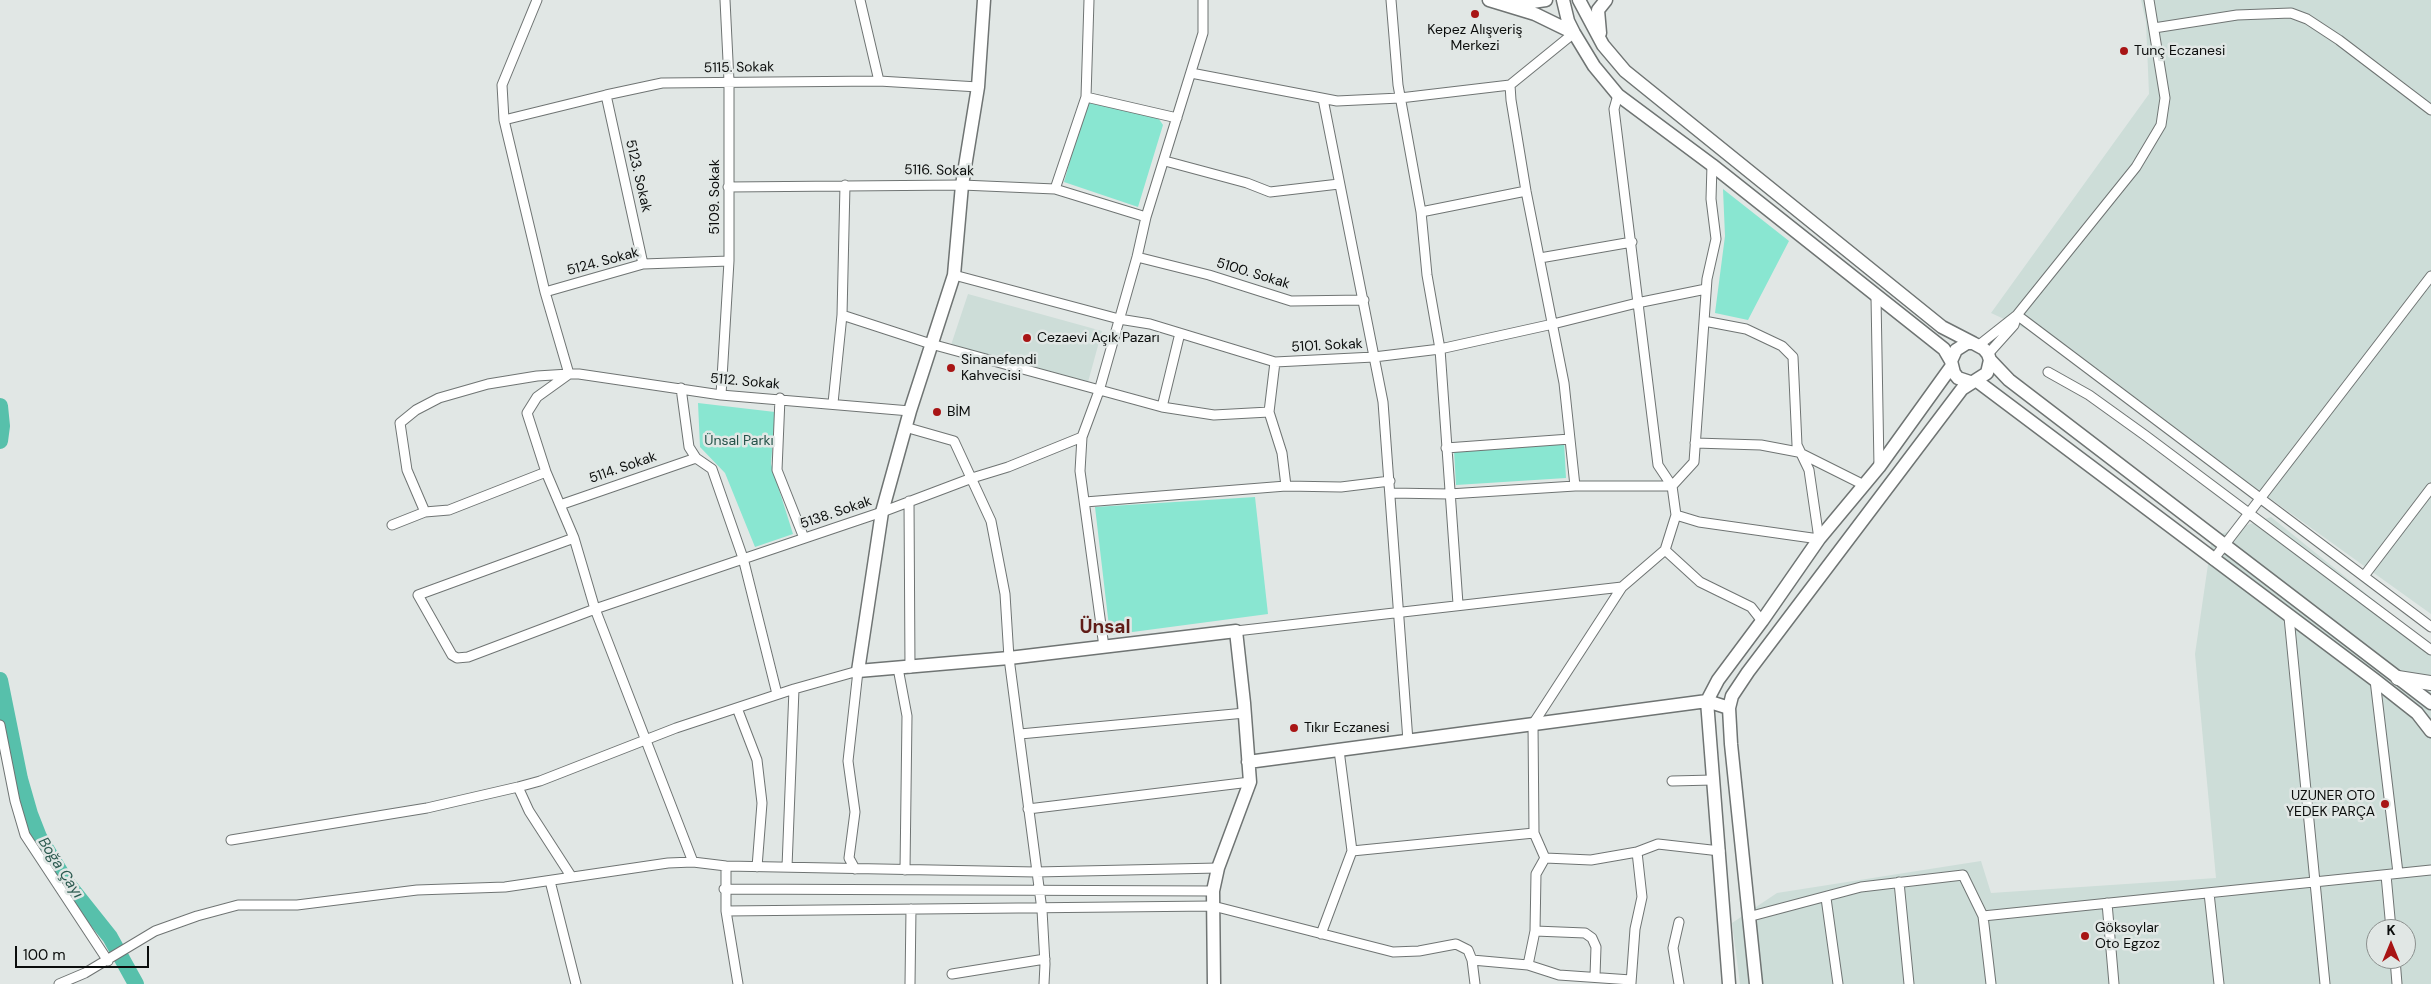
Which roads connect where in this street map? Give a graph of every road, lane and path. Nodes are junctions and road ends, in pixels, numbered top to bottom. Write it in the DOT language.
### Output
graph roads {
  1 [pos="537,0"];
  2 [pos="725,0"];
  3 [pos="860,0"];
  4 [pos="1089,0"];
  5 [pos="1203,0"];
  6 [pos="1392,0"];
  7 [pos="1489,0"];
  8 [pos="1546,0"];
  9 [pos="1563,0"];
  10 [pos="1579,0"];
  11 [pos="1606,0"];
  12 [pos="2149,0"];
  13 [pos="985,4"];
  14 [pos="2154,28"];
  15 [pos="1574,34"];
  16 [pos="1603,45"];
  17 [pos="1191,72"];
  18 [pos="729,81"];
  19 [pos="879,81"];
  20 [pos="1510,85"];
  21 [pos="978,87"];
  22 [pos="606,95"];
  23 [pos="1618,95"];
  24 [pos="1086,97"];
  25 [pos="1400,98"];
  26 [pos="1323,99"];
  27 [pos="2431,110"];
  28 [pos="1177,118"];
  29 [pos="504,120"];
  30 [pos="1165,161"];
  31 [pos="1712,165"];
  32 [pos="1339,184"];
  33 [pos="845,185"];
  34 [pos="962,185"];
  35 [pos="728,187"];
  36 [pos="1055,189"];
  37 [pos="1526,191"];
  38 [pos="1421,212"];
  39 [pos="1146,217"];
  40 [pos="1632,242"];
  41 [pos="1137,258"];
  42 [pos="1540,258"];
  43 [pos="729,261"];
  44 [pos="643,264"];
  45 [pos="954,275"];
  46 [pos="2431,276"];
  47 [pos="1706,289"];
  48 [pos="545,292"];
  49 [pos="1876,297"];
  50 [pos="1364,300"];
  51 [pos="1637,303"];
  52 [pos="842,315"];
  53 [pos="2018,315"];
  54 [pos="1119,319"];
  55 [pos="1704,321"];
  56 [pos="1553,324"];
  57 [pos="1180,333"];
  58 [pos="931,344"];
  59 [pos="1440,349"];
  60 [pos="1983,351"];
  61 [pos="1374,357"];
  62 [pos="1275,362"];
  63 [pos="1951,364"];
  64 [pos="2048,372"];
  65 [pos="569,374"];
  66 [pos="1974,382"];
  67 [pos="681,388"];
  68 [pos="1099,391"];
  69 [pos="721,395"];
  70 [pos="780,398"];
  71 [pos="833,403"];
  72 [pos="1162,407"];
  73 [pos="910,410"];
  74 [pos="1269,412"];
  75 [pos="905,427"];
  76 [pos="1082,437"];
  77 [pos="1570,439"];
  78 [pos="1695,444"];
  79 [pos="1446,448"];
  80 [pos="1802,455"];
  81 [pos="696,458"];
  82 [pos="1879,468"];
  83 [pos="546,472"];
  84 [pos="972,478"];
  85 [pos="1390,481"];
  86 [pos="1864,485"];
  87 [pos="1286,486"];
  88 [pos="1575,486"];
  89 [pos="1672,486"];
  90 [pos="2431,488"];
  91 [pos="1392,493"];
  92 [pos="1449,494"];
  93 [pos="2260,500"];
  94 [pos="908,502"];
  95 [pos="1085,502"];
  96 [pos="560,505"];
  97 [pos="425,512"];
  98 [pos="882,512"];
  99 [pos="2248,512"];
  100 [pos="1676,516"];
  101 [pos="392,525"];
  102 [pos="574,538"];
  103 [pos="804,538"];
  104 [pos="1819,539"];
  105 [pos="2224,544"];
  106 [pos="1665,550"];
  107 [pos="743,558"];
  108 [pos="2212,560"];
  109 [pos="2364,576"];
  110 [pos="1622,587"];
  111 [pos="1458,604"];
  112 [pos="595,609"];
  113 [pos="1400,613"];
  114 [pos="2290,617"];
  115 [pos="1762,621"];
  116 [pos="2431,627"];
  117 [pos="1236,631"];
  118 [pos="1104,647"];
  119 [pos="2431,650"];
  120 [pos="1009,658"];
  121 [pos="904,668"];
  122 [pos="858,671"];
  123 [pos="2398,678"];
  124 [pos="2375,680"];
  125 [pos="2431,683"];
  126 [pos="794,689"];
  127 [pos="777,694"];
  128 [pos="1707,701"];
  129 [pos="2431,703"];
  130 [pos="737,708"];
  131 [pos="1729,708"];
  132 [pos="1245,713"];
  133 [pos="1533,724"];
  134 [pos="0,725"];
  135 [pos="2431,731"];
  136 [pos="1020,734"];
  137 [pos="644,740"];
  138 [pos="1408,740"];
  139 [pos="1339,750"];
  140 [pos="1248,762"];
  141 [pos="1713,780"];
  142 [pos="1672,781"];
  143 [pos="1250,782"];
  144 [pos="518,787"];
  145 [pos="1028,809"];
  146 [pos="1534,833"];
  147 [pos="230,840"];
  148 [pos="1352,851"];
  149 [pos="1720,851"];
  150 [pos="1637,852"];
  151 [pos="1545,858"];
  152 [pos="693,862"];
  153 [pos="726,866"];
  154 [pos="757,867"];
  155 [pos="788,867"];
  156 [pos="1218,868"];
  157 [pos="855,869"];
  158 [pos="905,870"];
  159 [pos="2431,870"];
  160 [pos="1036,872"];
  161 [pos="2398,874"];
  162 [pos="2386,875"];
  163 [pos="571,876"];
  164 [pos="550,881"];
  165 [pos="1899,882"];
  166 [pos="2316,882"];
  167 [pos="724,889"];
  168 [pos="1039,889"];
  169 [pos="1213,891"];
  170 [pos="2209,893"];
  171 [pos="1826,898"];
  172 [pos="2107,903"];
  173 [pos="1213,906"];
  174 [pos="1042,908"];
  175 [pos="911,909"];
  176 [pos="726,911"];
  177 [pos="1983,916"];
  178 [pos="1748,917"];
  179 [pos="2391,919"];
  180 [pos="1679,922"];
  181 [pos="1535,931"];
  182 [pos="1321,934"];
  183 [pos="110,959"];
  184 [pos="1045,959"];
  185 [pos="1472,960"];
  186 [pos="1528,965"];
  187 [pos="2396,969"];
  188 [pos="952,974"];
  189 [pos="1595,976"];
  190 [pos="1631,982"];
  191 [pos="59,984"];
  192 [pos="576,984"];
  193 [pos="738,984"];
  194 [pos="910,984"];
  195 [pos="1044,984"];
  196 [pos="1214,984"];
  197 [pos="1475,984"];
  198 [pos="1680,984"];
  199 [pos="1729,984"];
  200 [pos="1756,984"];
  201 [pos="1838,984"];
  202 [pos="1910,984"];
  203 [pos="1991,984"];
  204 [pos="2114,984"];
  205 [pos="2219,984"];
  206 [pos="2325,984"];
  207 [pos="2397,984"];
  1 -- 29 [label="street"];
  2 -- 18 [label="street, 5109. Sokak"];
  3 -- 19 [label="street"];
  4 -- 24 [label="street"];
  5 -- 17 [label="street"];
  6 -- 25 [label="street"];
  7 -- 8 [label="main road"];
  7 -- 15 [label="main road"];
  9 -- 15 [label="main road"];
  10 -- 16 [label="main road"];
  11 -- 16 [label="main road"];
  12 -- 14 [label="street"];
  13 -- 21 [label="main road"];
  14 -- 27 [label="street"];
  14 -- 53 [label="street"];
  15 -- 20 [label="street"];
  15 -- 23 [label="main road"];
  16 -- 60 [label="main road"];
  17 -- 26 [label="street"];
  17 -- 28 [label="street"];
  18 -- 19 [label="street, 5115. Sokak"];
  18 -- 22 [label="street, 5115. Sokak"];
  18 -- 35 [label="street, 5109. Sokak"];
  19 -- 21 [label="street, 5115. Sokak"];
  20 -- 25 [label="street"];
  20 -- 37 [label="street"];
  21 -- 34 [label="main road"];
  22 -- 29 [label="street, 5115. Sokak"];
  22 -- 44 [label="street, 5123. Sokak"];
  23 -- 31 [label="main road"];
  23 -- 40 [label="street"];
  24 -- 28 [label="street"];
  24 -- 36 [label="street"];
  25 -- 26 [label="street"];
  25 -- 38 [label="street"];
  26 -- 32 [label="street"];
  28 -- 30 [label="street"];
  29 -- 48 [label="street"];
  30 -- 32 [label="street"];
  30 -- 39 [label="street"];
  31 -- 47 [label="street"];
  31 -- 49 [label="main road"];
  32 -- 50 [label="street"];
  33 -- 34 [label="street, 5116. Sokak"];
  33 -- 35 [label="street, 5116. Sokak"];
  33 -- 52 [label="street"];
  34 -- 36 [label="street, 5116. Sokak"];
  34 -- 45 [label="main road"];
  35 -- 43 [label="street, 5109. Sokak"];
  36 -- 39 [label="street, 5116. Sokak"];
  37 -- 38 [label="street"];
  37 -- 42 [label="street"];
  38 -- 59 [label="street"];
  39 -- 41 [label="street"];
  40 -- 42 [label="street"];
  40 -- 51 [label="street"];
  41 -- 50 [label="street, 5100. Sokak"];
  41 -- 54 [label="street"];
  42 -- 56 [label="street"];
  43 -- 44 [label="street, 5124. Sokak"];
  43 -- 69 [label="street, 5109. Sokak"];
  44 -- 48 [label="street, 5124. Sokak"];
  45 -- 54 [label="street, 5101. Sokak"];
  45 -- 58 [label="main road"];
  46 -- 93 [label="street"];
  47 -- 51 [label="street, 5101. Sokak"];
  47 -- 55 [label="street"];
  48 -- 65 [label="street"];
  49 -- 63 [label="main road"];
  49 -- 82 [label="street"];
  50 -- 61 [label="street"];
  51 -- 56 [label="street, 5101. Sokak"];
  51 -- 89 [label="street"];
  52 -- 58 [label="street"];
  52 -- 71 [label="street"];
  53 -- 60 [label="street"];
  53 -- 60 [label="street"];
  53 -- 93 [label="street"];
  54 -- 57 [label="street, 5101. Sokak"];
  54 -- 68 [label="street"];
  55 -- 78 [label="street"];
  55 -- 80 [label="street"];
  56 -- 59 [label="street, 5101. Sokak"];
  56 -- 77 [label="street"];
  57 -- 62 [label="street, 5101. Sokak"];
  57 -- 72 [label="street"];
  58 -- 68 [label="street"];
  58 -- 73 [label="main road"];
  59 -- 61 [label="street, 5101. Sokak"];
  59 -- 79 [label="street"];
  60 -- 63 [label="main road"];
  60 -- 66 [label="main road"];
  60 -- 105 [label="main road"];
  61 -- 62 [label="street, 5101. Sokak"];
  61 -- 85 [label="street"];
  62 -- 74 [label="street"];
  63 -- 66 [label="main road"];
  63 -- 82 [label="main road"];
  64 -- 99 [label="street"];
  65 -- 67 [label="street, 5112. Sokak"];
  65 -- 83 [label="street"];
  65 -- 97 [label="street, 5112. Sokak"];
  66 -- 108 [label="main road"];
  66 -- 131 [label="main road"];
  67 -- 69 [label="street, 5112. Sokak"];
  67 -- 81 [label="street"];
  68 -- 72 [label="street"];
  68 -- 76 [label="street"];
  69 -- 70 [label="street, 5112. Sokak"];
  70 -- 71 [label="street, 5112. Sokak"];
  70 -- 103 [label="street"];
  71 -- 73 [label="street, 5112. Sokak"];
  72 -- 74 [label="street"];
  73 -- 75 [label="main road"];
  74 -- 87 [label="street"];
  75 -- 84 [label="street"];
  75 -- 98 [label="main road"];
  76 -- 84 [label="street, 5138. Sokak"];
  76 -- 95 [label="street"];
  77 -- 79 [label="street"];
  77 -- 88 [label="street"];
  78 -- 80 [label="street"];
  78 -- 89 [label="street"];
  79 -- 92 [label="street"];
  80 -- 86 [label="street"];
  80 -- 104 [label="street"];
  81 -- 96 [label="street, 5114. Sokak"];
  81 -- 107 [label="street"];
  82 -- 86 [label="main road"];
  83 -- 96 [label="street"];
  83 -- 97 [label="street"];
  84 -- 94 [label="street, 5138. Sokak"];
  84 -- 120 [label="street"];
  85 -- 87 [label="street"];
  85 -- 91 [label="street"];
  86 -- 104 [label="main road"];
  87 -- 95 [label="street"];
  88 -- 89 [label="street"];
  88 -- 92 [label="street"];
  89 -- 100 [label="street"];
  90 -- 109 [label="street"];
  91 -- 92 [label="street"];
  91 -- 113 [label="street"];
  92 -- 111 [label="street"];
  93 -- 99 [label="street"];
  93 -- 109 [label="street"];
  94 -- 98 [label="street, 5138. Sokak"];
  94 -- 121 [label="street"];
  95 -- 118 [label="street"];
  96 -- 102 [label="street"];
  97 -- 101 [label="street"];
  98 -- 103 [label="street, 5138. Sokak"];
  98 -- 122 [label="main road"];
  99 -- 105 [label="street"];
  99 -- 119 [label="street"];
  100 -- 104 [label="street"];
  100 -- 106 [label="street"];
  102 -- 112 [label="street"];
  102 -- 112 [label="street, 5138. Sokak"];
  103 -- 107 [label="street, 5138. Sokak"];
  104 -- 115 [label="main road"];
  105 -- 108 [label="street"];
  105 -- 123 [label="main road"];
  106 -- 110 [label="street"];
  106 -- 115 [label="street"];
  107 -- 112 [label="street, 5138. Sokak"];
  107 -- 127 [label="street"];
  108 -- 114 [label="main road"];
  109 -- 116 [label="street"];
  110 -- 111 [label="street"];
  110 -- 133 [label="street"];
  111 -- 113 [label="street"];
  112 -- 137 [label="street"];
  113 -- 117 [label="street"];
  113 -- 138 [label="street"];
  114 -- 124 [label="main road"];
  114 -- 166 [label="street"];
  115 -- 128 [label="main road"];
  117 -- 118 [label="main road"];
  117 -- 132 [label="main road"];
  118 -- 120 [label="main road"];
  120 -- 121 [label="main road"];
  120 -- 136 [label="street"];
  121 -- 122 [label="main road"];
  121 -- 158 [label="street"];
  122 -- 126 [label="street"];
  122 -- 157 [label="street"];
  123 -- 125 [label="main road"];
  123 -- 129 [label="main road"];
  124 -- 135 [label="main road"];
  124 -- 161 [label="street"];
  126 -- 127 [label="street"];
  126 -- 155 [label="street"];
  127 -- 130 [label="street"];
  128 -- 131 [label="main road"];
  128 -- 133 [label="main road"];
  128 -- 141 [label="main road"];
  130 -- 137 [label="street"];
  130 -- 154 [label="street"];
  131 -- 178 [label="main road"];
  132 -- 136 [label="street"];
  132 -- 140 [label="main road"];
  133 -- 138 [label="main road"];
  133 -- 146 [label="street"];
  134 -- 183 [label="street"];
  136 -- 145 [label="street"];
  137 -- 144 [label="street"];
  137 -- 152 [label="street"];
  138 -- 139 [label="main road"];
  139 -- 140 [label="main road"];
  139 -- 148 [label="street"];
  140 -- 143 [label="main road"];
  141 -- 142 [label="street"];
  141 -- 149 [label="main road"];
  143 -- 145 [label="street"];
  143 -- 156 [label="main road"];
  144 -- 147 [label="street"];
  144 -- 163 [label="street"];
  145 -- 160 [label="street"];
  146 -- 148 [label="street"];
  146 -- 151 [label="street"];
  148 -- 182 [label="street"];
  149 -- 150 [label="street"];
  149 -- 199 [label="main road"];
  150 -- 151 [label="street"];
  150 -- 190 [label="street"];
  151 -- 181 [label="street"];
  152 -- 153 [label="street"];
  152 -- 163 [label="street"];
  153 -- 154 [label="street"];
  153 -- 167 [label="street"];
  154 -- 155 [label="street"];
  155 -- 157 [label="street"];
  156 -- 160 [label="street"];
  156 -- 169 [label="main road"];
  157 -- 158 [label="street"];
  158 -- 160 [label="street"];
  159 -- 161 [label="street"];
  160 -- 168 [label="street"];
  161 -- 162 [label="street"];
  162 -- 166 [label="street"];
  162 -- 179 [label="street"];
  163 -- 164 [label="street"];
  164 -- 183 [label="street"];
  164 -- 192 [label="street"];
  165 -- 171 [label="street"];
  165 -- 177 [label="street"];
  165 -- 202 [label="street"];
  166 -- 170 [label="street"];
  166 -- 206 [label="street"];
  167 -- 168 [label="street"];
  167 -- 176 [label="street"];
  168 -- 169 [label="street"];
  168 -- 174 [label="street"];
  169 -- 173 [label="main road"];
  170 -- 172 [label="street"];
  170 -- 205 [label="street"];
  171 -- 178 [label="street"];
  171 -- 201 [label="street"];
  172 -- 177 [label="street"];
  172 -- 204 [label="street"];
  173 -- 174 [label="street"];
  173 -- 182 [label="street"];
  173 -- 196 [label="main road"];
  174 -- 175 [label="street"];
  174 -- 184 [label="street"];
  175 -- 176 [label="street"];
  175 -- 194 [label="street"];
  176 -- 193 [label="street"];
  177 -- 203 [label="street"];
  178 -- 200 [label="main road"];
  180 -- 198 [label="street"];
  181 -- 186 [label="street"];
  181 -- 189 [label="street"];
  182 -- 185 [label="street"];
  183 -- 191 [label="street"];
  184 -- 188 [label="street"];
  184 -- 195 [label="street"];
  185 -- 186 [label="street"];
  185 -- 197 [label="street"];
  186 -- 189 [label="street"];
  187 -- 207 [label="street"];
  189 -- 190 [label="street"];
}
